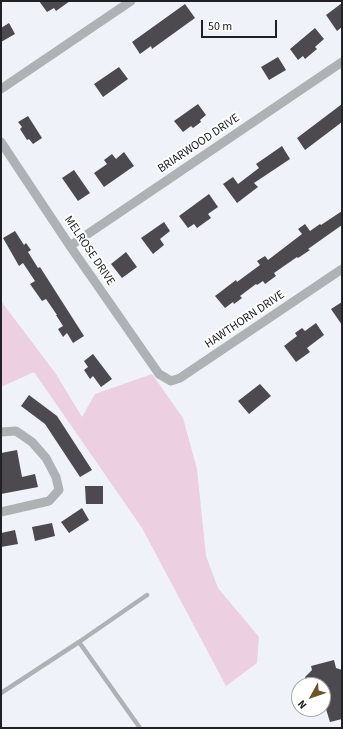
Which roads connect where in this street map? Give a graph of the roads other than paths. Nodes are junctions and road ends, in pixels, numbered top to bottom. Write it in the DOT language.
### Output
graph roads {
  1 [pos="131,1"];
  2 [pos="342,62"];
  3 [pos="1,89"];
  4 [pos="1,142"];
  5 [pos="70,246"];
  6 [pos="342,269"];
  7 [pos="159,374"];
  8 [pos="1,432"];
  9 [pos="1,512"];
  10 [pos="147,595"];
  11 [pos="79,642"];
  12 [pos="1,693"];
  13 [pos="140,728"];
  1 -- 3 [label="street"];
  2 -- 5 [label="street, BRIARWOOD DRIVE"];
  4 -- 5 [label="street, MELROSE DRIVE"];
  5 -- 7 [label="street, MELROSE DRIVE"];
  6 -- 7 [label="street, HAWTHORN DRIVE"];
  8 -- 9 [label="street"];
  10 -- 11 [label="lane"];
  11 -- 12 [label="lane"];
  11 -- 13 [label="lane"];
}
